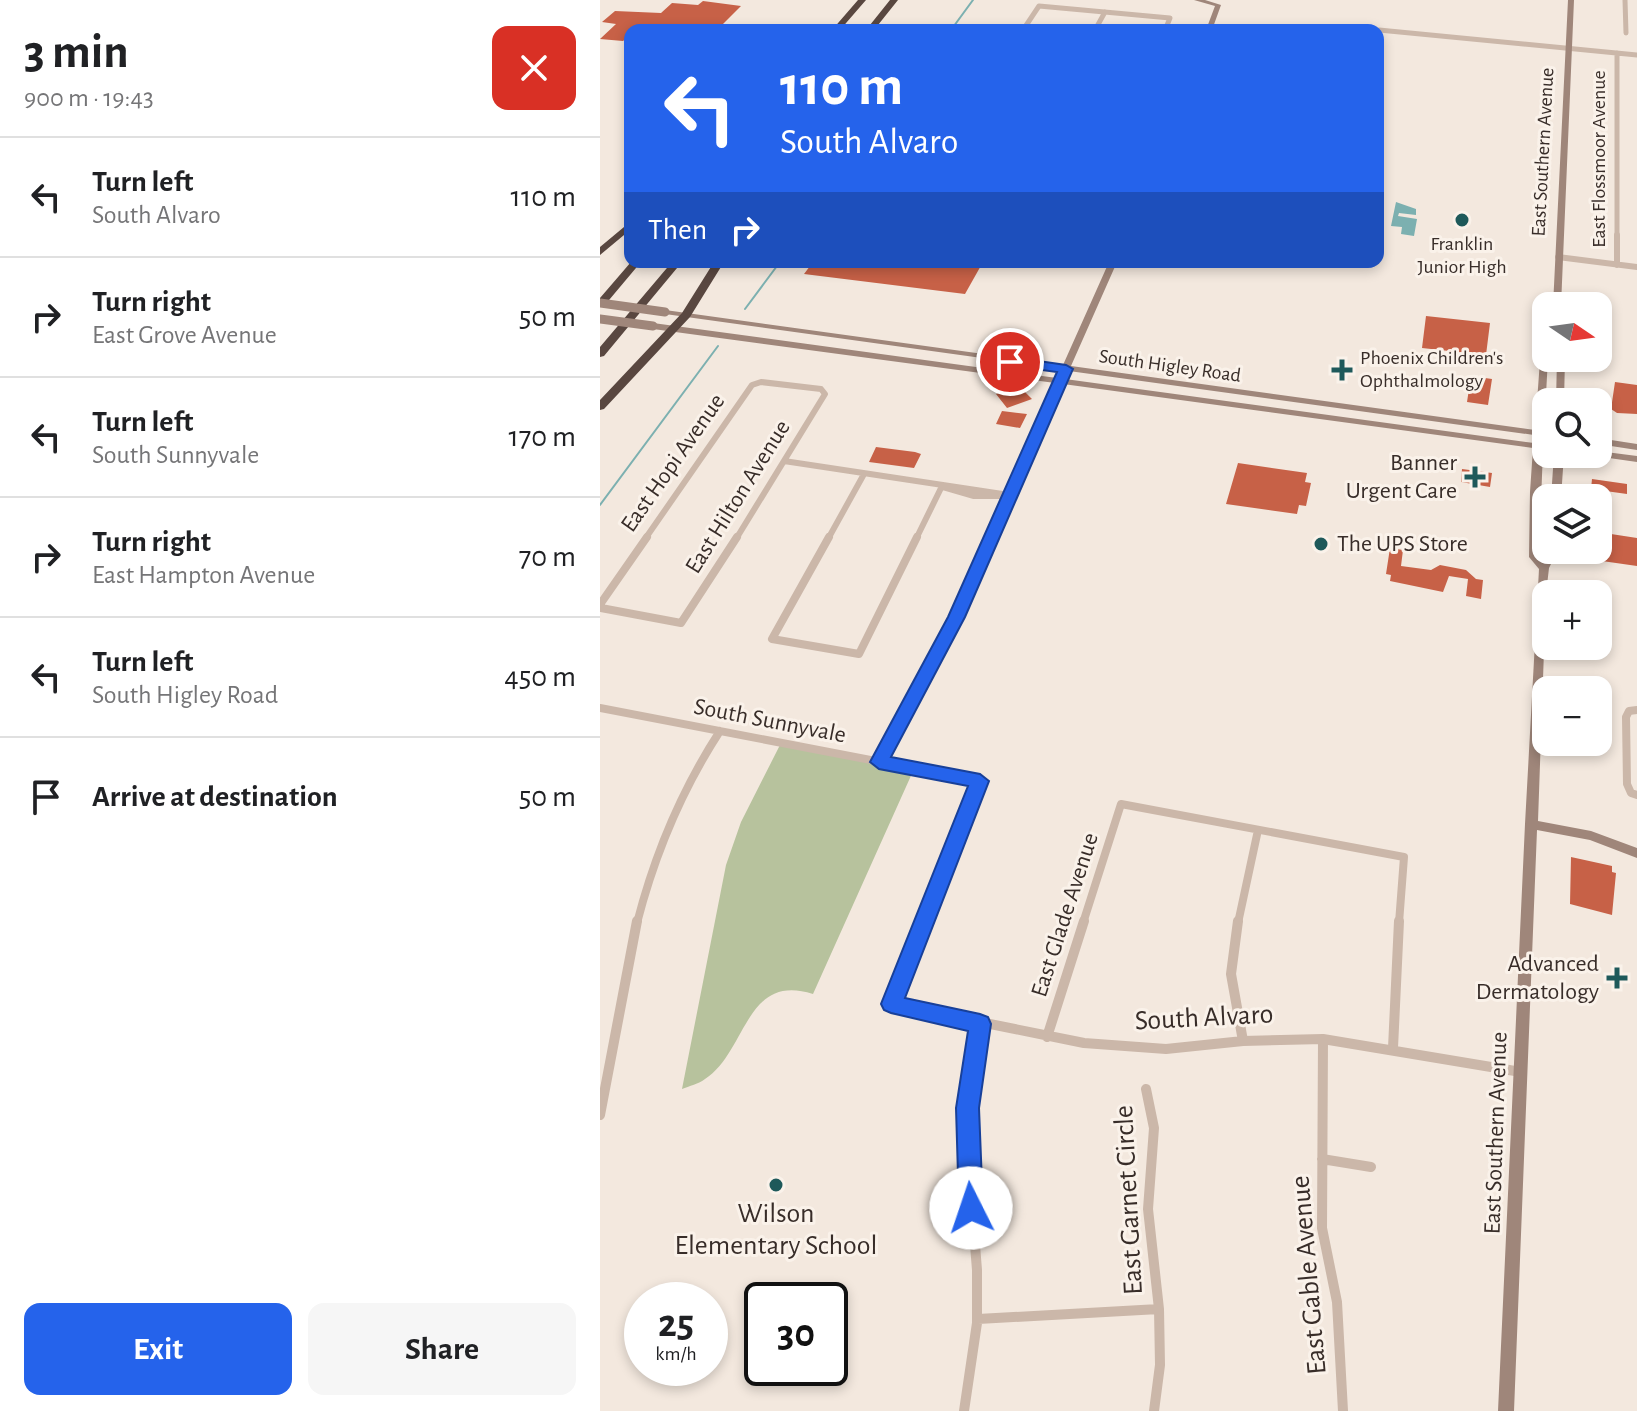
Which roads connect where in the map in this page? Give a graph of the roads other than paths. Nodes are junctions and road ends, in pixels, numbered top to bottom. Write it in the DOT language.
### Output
graph roads {
  1 [pos="862,0"];
  2 [pos="894,0"];
  3 [pos="1087,0"];
  4 [pos="1197,0"];
  5 [pos="1571,0"];
  6 [pos="1625,0"];
  7 [pos="1081,10"];
  8 [pos="1105,12"];
  9 [pos="841,24"];
  10 [pos="875,24"];
  11 [pos="1027,24"];
  12 [pos="1098,24"];
  13 [pos="1168,24"];
  14 [pos="1211,24"];
  15 [pos="1384,30"];
  16 [pos="1626,33"];
  17 [pos="1569,49"];
  18 [pos="1617,53"];
  19 [pos="1637,55"];
  20 [pos="624,230"];
  21 [pos="600,252"];
  22 [pos="1558,257"];
  23 [pos="1617,265"];
  24 [pos="1637,267"];
  25 [pos="631,268"];
  26 [pos="672,268"];
  27 [pos="715,268"];
  28 [pos="1110,268"];
  29 [pos="1557,292"];
  30 [pos="600,304"];
  31 [pos="686,315"];
  32 [pos="600,319"];
  33 [pos="673,330"];
  34 [pos="783,343"];
  35 [pos="886,344"];
  36 [pos="600,354"];
  37 [pos="1064,374"];
  38 [pos="755,383"];
  39 [pos="1311,403"];
  40 [pos="1239,404"];
  41 [pos="600,407"];
  42 [pos="1317,414"];
  43 [pos="1398,414"];
  44 [pos="1532,433"];
  45 [pos="1612,443"];
  46 [pos="1532,445"];
  47 [pos="1637,447"];
  48 [pos="1612,456"];
  49 [pos="1637,459"];
  50 [pos="784,461"];
  51 [pos="1540,468"];
  52 [pos="864,474"];
  53 [pos="942,486"];
  54 [pos="1009,495"];
  55 [pos="1546,564"];
  56 [pos="1544,568"];
  57 [pos="601,608"];
  58 [pos="600,708"];
  59 [pos="1633,710"];
  60 [pos="720,731"];
  61 [pos="879,762"];
  62 [pos="1634,794"];
  63 [pos="1531,824"];
  64 [pos="1258,830"];
  65 [pos="1637,853"];
  66 [pos="891,1004"];
  67 [pos="980,1024"];
  68 [pos="1047,1037"];
  69 [pos="1323,1039"];
  70 [pos="1243,1041"];
  71 [pos="1393,1048"];
  72 [pos="1521,1072"];
  73 [pos="1146,1089"];
  74 [pos="600,1115"];
  75 [pos="1322,1159"];
  76 [pos="1371,1167"];
  77 [pos="1159,1309"];
  78 [pos="978,1319"];
  79 [pos="964,1411"];
  80 [pos="1154,1411"];
  81 [pos="1343,1411"];
  82 [pos="1506,1411"];
  1 -- 9 [label="highway"];
  2 -- 10 [label="highway"];
  3 -- 7 [label="street"];
  4 -- 14 [label="main road"];
  5 -- 17 [label="main road, East Southern Avenue"];
  6 -- 16 [label="street"];
  7 -- 8 [label="street"];
  7 -- 11 [label="street"];
  8 -- 12 [label="street"];
  8 -- 13 [label="street"];
  15 -- 17 [label="street"];
  17 -- 18 [label="street"];
  17 -- 22 [label="main road, East Southern Avenue"];
  18 -- 19 [label="street"];
  18 -- 23 [label="street, East Flossmoor Avenue"];
  20 -- 21 [label="highway"];
  22 -- 23 [label="street"];
  22 -- 29 [label="main road, East Southern Avenue"];
  23 -- 24 [label="street"];
  25 -- 30 [label="highway"];
  26 -- 36 [label="highway"];
  27 -- 31 [label="highway"];
  28 -- 37 [label="main road"];
  30 -- 31 [label="main road, South Higley Road, bridge"];
  31 -- 33 [label="highway"];
  31 -- 35 [label="main road, South Higley Road"];
  32 -- 33 [label="main road, South Higley Road, bridge"];
  33 -- 34 [label="main road, South Higley Road"];
  33 -- 41 [label="highway"];
  34 -- 35 [label="main road"];
  34 -- 37 [label="main road, South Higley Road"];
  35 -- 37 [label="main road, South Higley Road"];
  37 -- 39 [label="main road, South Higley Road"];
  37 -- 40 [label="main road, South Higley Road"];
  37 -- 54 [label="main road"];
  38 -- 50 [label="street, East Hilton Avenue"];
  38 -- 57 [label="street, East Hopi Avenue"];
  39 -- 40 [label="main road"];
  39 -- 43 [label="main road, South Higley Road"];
  40 -- 42 [label="main road, South Higley Road"];
  42 -- 43 [label="main road"];
  42 -- 46 [label="main road, South Higley Road"];
  43 -- 44 [label="main road, South Higley Road"];
  45 -- 47 [label="main road"];
  48 -- 49 [label="main road"];
  50 -- 52 [label="street"];
  50 -- 57 [label="street, East Hilton Avenue"];
  51 -- 56 [label="main road, East Southern Avenue"];
  52 -- 53 [label="street"];
  52 -- 53 [label="street"];
  53 -- 54 [label="street"];
  54 -- 61 [label="main road"];
  55 -- 56 [label="main road, East Southern Avenue"];
  56 -- 63 [label="main road, East Southern Avenue"];
  58 -- 60 [label="street, South Sunnyvale"];
  59 -- 62 [label="street"];
  60 -- 61 [label="street, South Sunnyvale"];
  60 -- 74 [label="street"];
  61 -- 66 [label="street, South Sunnyvale"];
  63 -- 65 [label="main road"];
  63 -- 72 [label="main road, East Southern Avenue"];
  64 -- 68 [label="street, East Glade Avenue"];
  64 -- 70 [label="street"];
  64 -- 71 [label="street"];
  66 -- 67 [label="street, South Alvaro"];
  67 -- 68 [label="street, South Alvaro"];
  67 -- 78 [label="street"];
  68 -- 70 [label="street, South Alvaro"];
  69 -- 70 [label="street, South Alvaro"];
  69 -- 71 [label="street, South Alvaro"];
  69 -- 75 [label="street, East Gable Avenue"];
  71 -- 72 [label="street, South Alvaro"];
  72 -- 82 [label="main road, East Southern Avenue"];
  73 -- 77 [label="street, East Garnet Circle"];
  75 -- 76 [label="street"];
  75 -- 81 [label="street, East Gable Avenue"];
  77 -- 78 [label="street"];
  77 -- 80 [label="street, East Garnet Circle"];
  78 -- 79 [label="street"];
}
